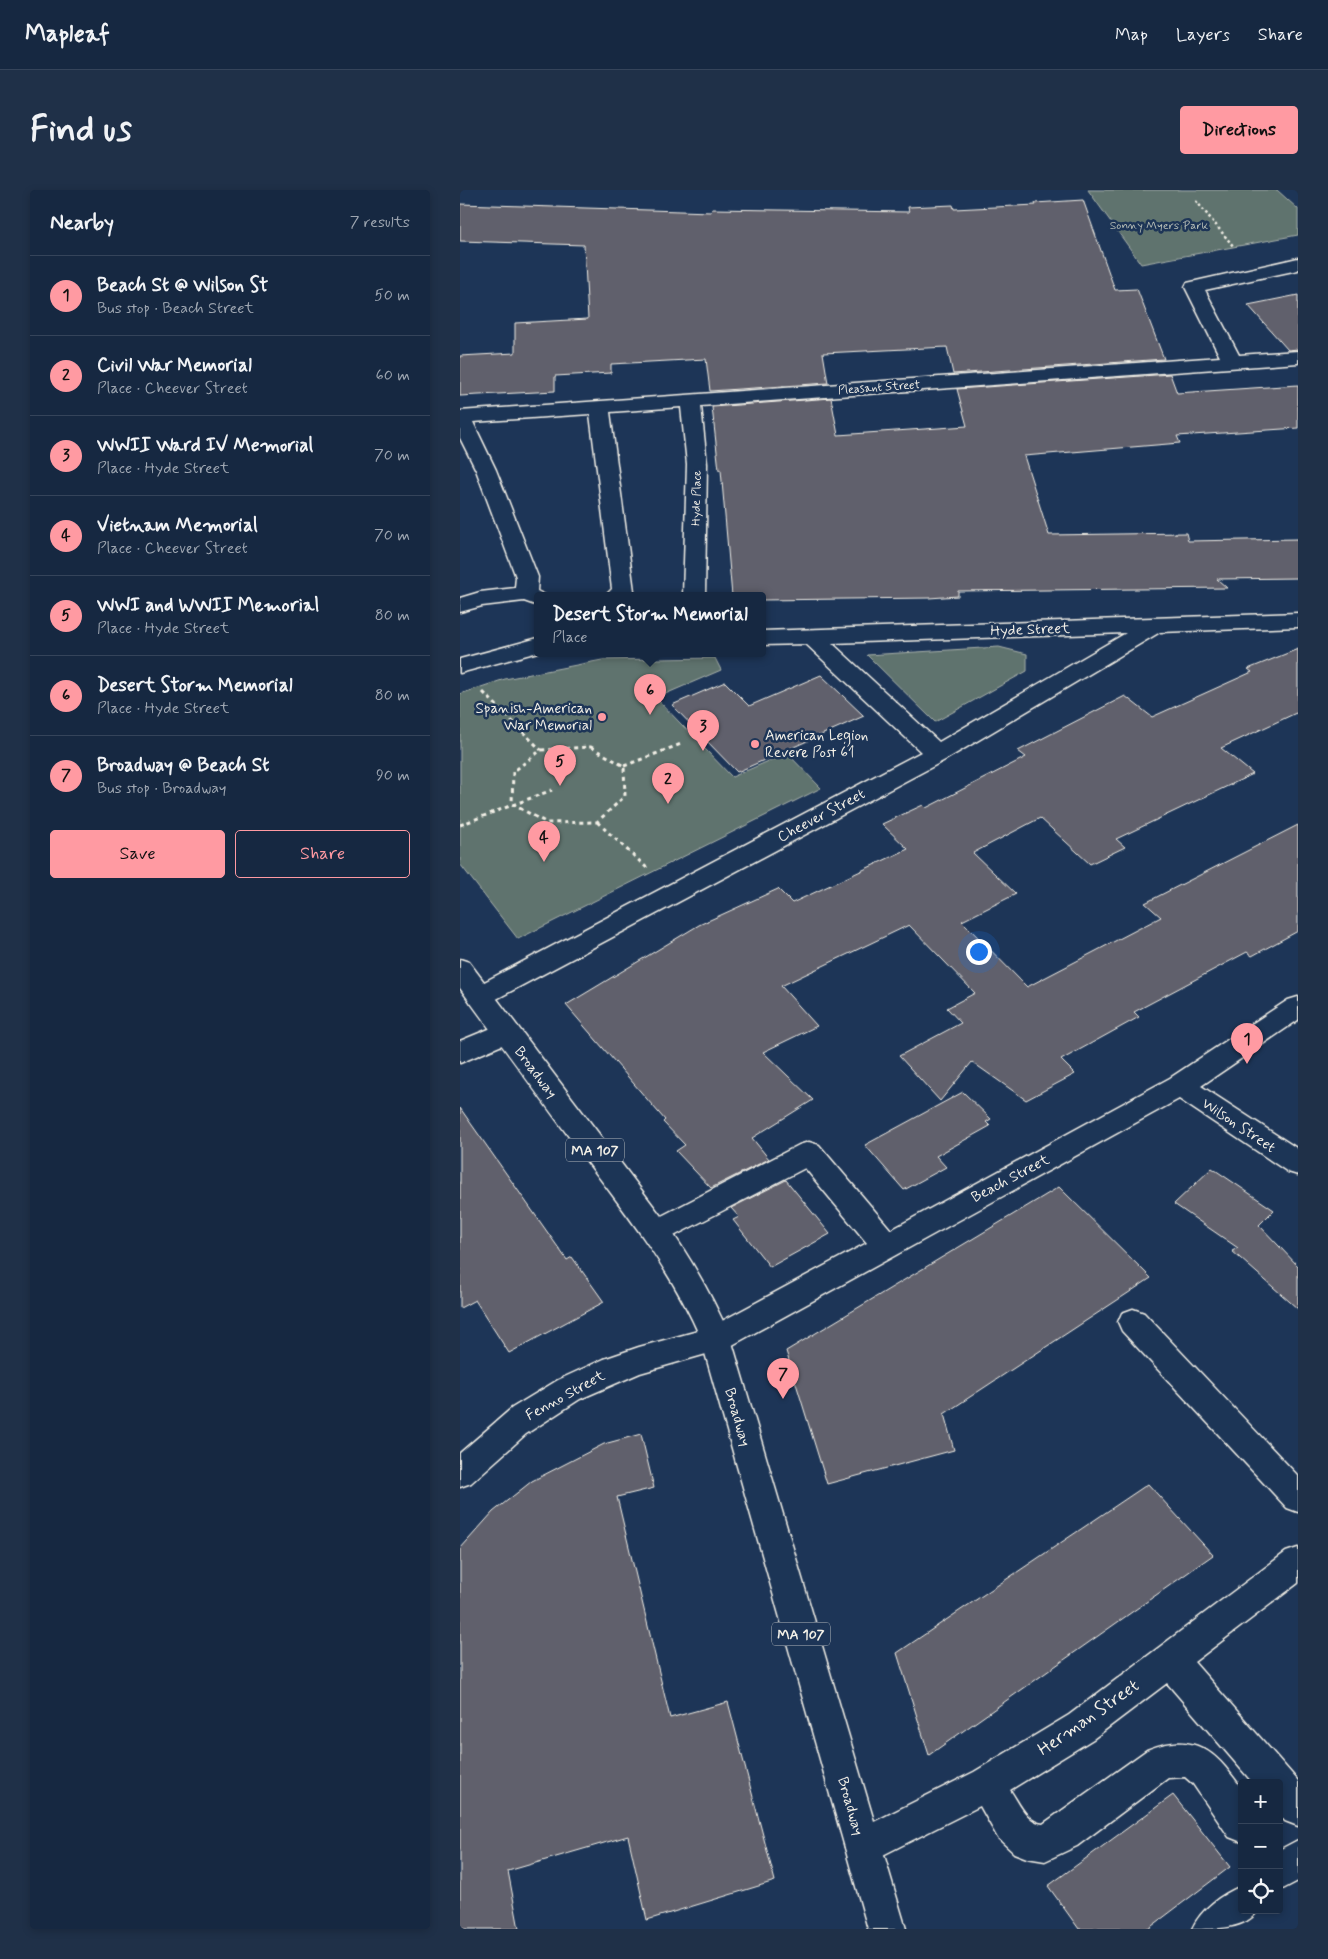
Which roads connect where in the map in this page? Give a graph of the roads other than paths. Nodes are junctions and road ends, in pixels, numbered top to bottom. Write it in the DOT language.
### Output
graph roads {
  1 [pos="1298,264"];
  2 [pos="1298,357"];
  3 [pos="1233,362"];
  4 [pos="690,400"];
  5 [pos="599,407"];
  6 [pos="460,417"];
  7 [pos="469,455"];
  8 [pos="622,592"];
  9 [pos="694,592"];
  10 [pos="532,596"];
  11 [pos="460,605"];
  12 [pos="1298,620"];
  13 [pos="1157,624"];
  14 [pos="811,636"];
  15 [pos="766,638"];
  16 [pos="534,646"];
  17 [pos="460,666"];
  18 [pos="936,754"];
  19 [pos="460,969"];
  20 [pos="480,996"];
  21 [pos="1298,1007"];
  22 [pos="506,1032"];
  23 [pos="460,1053"];
  24 [pos="1180,1086"];
  25 [pos="1298,1164"];
  26 [pos="656,1232"];
  27 [pos="886,1245"];
  28 [pos="1132,1322"];
  29 [pos="716,1339"];
  30 [pos="460,1473"];
  31 [pos="1298,1498"];
  32 [pos="1298,1563"];
  33 [pos="1170,1660"];
  34 [pos="1273,1779"];
  35 [pos="987,1784"];
  36 [pos="1283,1791"];
  37 [pos="1298,1808"];
  38 [pos="1238,1818"];
  39 [pos="863,1847"];
  40 [pos="1298,1858"];
  41 [pos="1283,1870"];
  42 [pos="1238,1907"];
  43 [pos="886,1929"];
  44 [pos="1211,1929"];
  1 -- 3 [label="street"];
  2 -- 3 [label="street, Pleasant Street"];
  3 -- 4 [label="street, Pleasant Street"];
  4 -- 5 [label="street, Pleasant Street"];
  4 -- 9 [label="street, Hyde Place"];
  5 -- 6 [label="street, Pleasant Street"];
  5 -- 8 [label="street"];
  6 -- 7 [label="street"];
  7 -- 10 [label="street"];
  10 -- 11 [label="street"];
  12 -- 13 [label="street, Hyde Street"];
  13 -- 14 [label="street, Hyde Street"];
  13 -- 18 [label="street, Cheever Street"];
  14 -- 15 [label="street, Hyde Street"];
  14 -- 18 [label="street"];
  16 -- 17 [label="street"];
  18 -- 20 [label="street, Cheever Street"];
  19 -- 20 [label="street, Broadway / MA 107"];
  20 -- 22 [label="street, Broadway / MA 107"];
  21 -- 24 [label="street, Beach Street"];
  22 -- 23 [label="street"];
  22 -- 26 [label="street, Broadway / MA 107"];
  24 -- 25 [label="street, Wilson Street"];
  24 -- 27 [label="street, Beach Street"];
  26 -- 27 [label="street"];
  26 -- 29 [label="street, Broadway / MA 107"];
  27 -- 29 [label="street, Beach Street"];
  28 -- 31 [label="street"];
  29 -- 30 [label="street, Fenno Street"];
  29 -- 39 [label="street, Broadway / MA 107"];
  32 -- 33 [label="street, Herman Street"];
  33 -- 34 [label="street"];
  33 -- 35 [label="street, Herman Street"];
  35 -- 38 [label="street"];
  35 -- 39 [label="street, Herman Street"];
  36 -- 37 [label="street"];
  39 -- 43 [label="street, Broadway / MA 107"];
  40 -- 41 [label="street"];
  42 -- 44 [label="street"];
}
